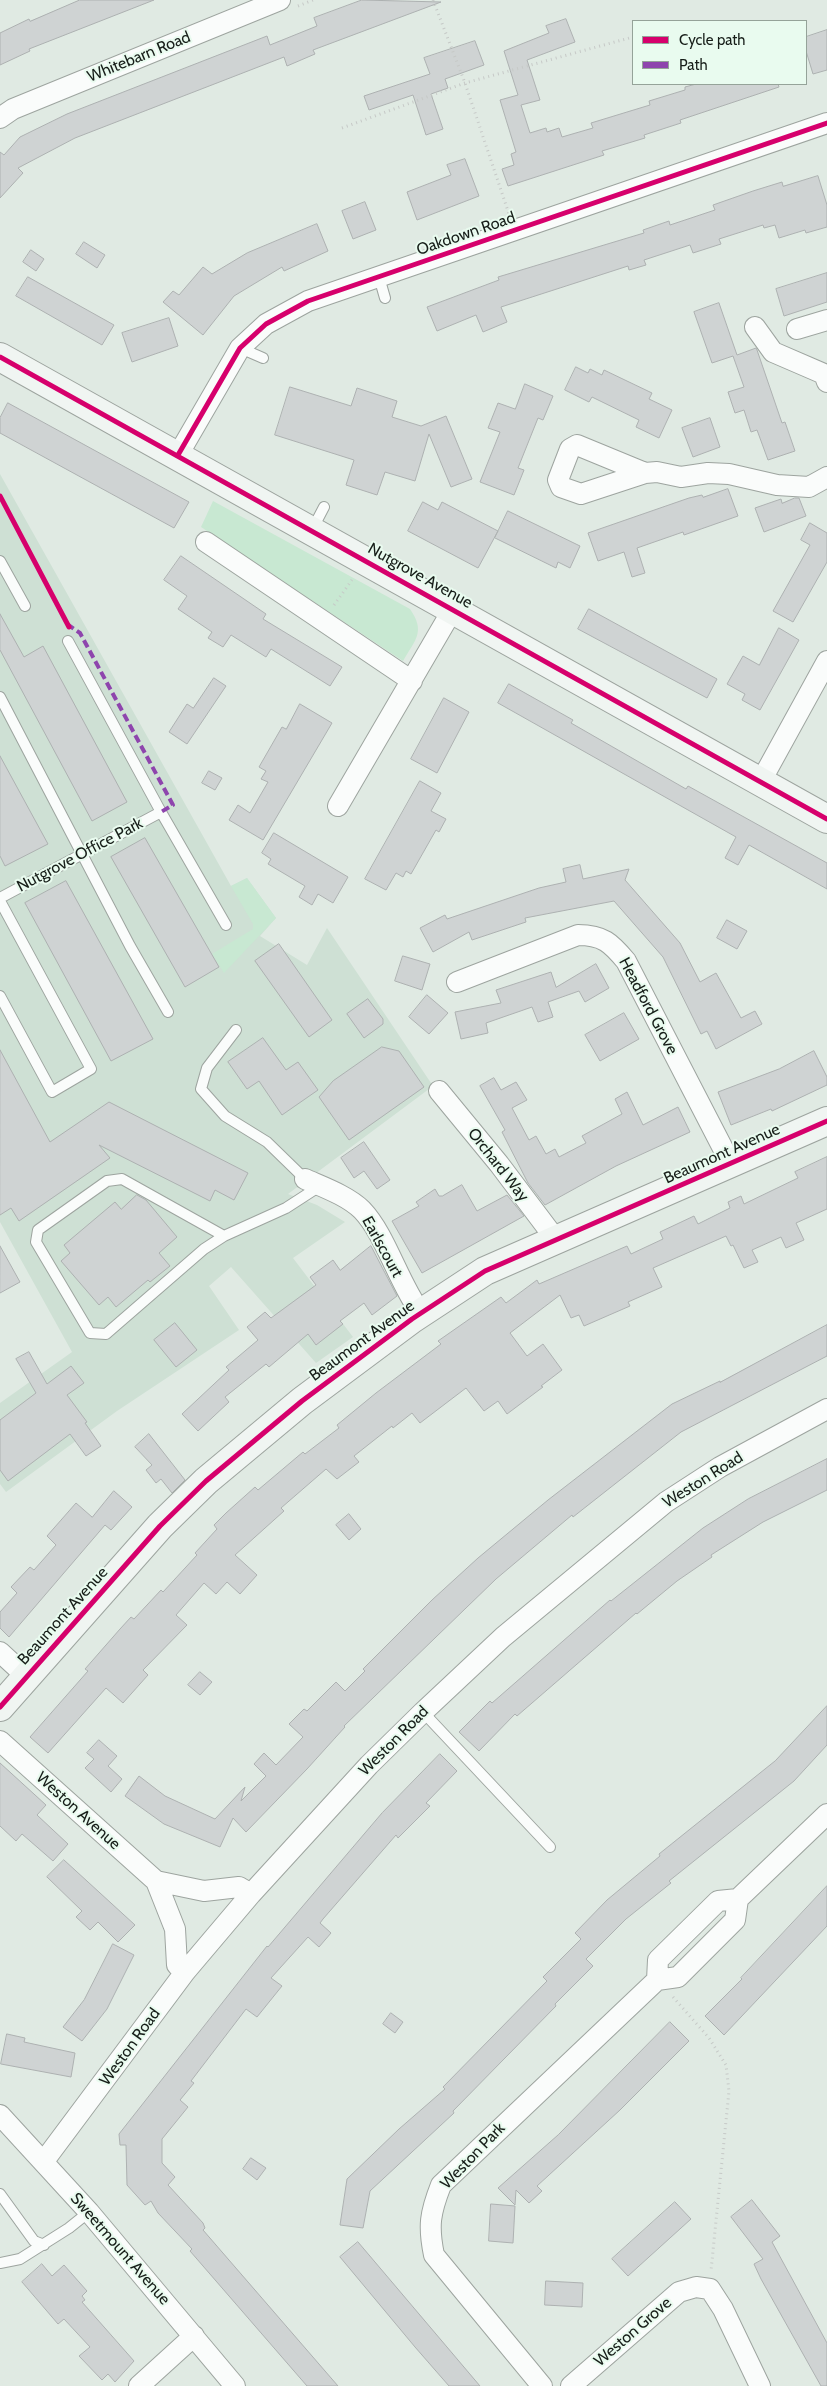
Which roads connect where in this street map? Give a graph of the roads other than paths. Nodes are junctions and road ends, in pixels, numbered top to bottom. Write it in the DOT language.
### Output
graph roads {
  1 [pos="280,0"];
  2 [pos="0,118"];
  3 [pos="827,122"];
  4 [pos="379,277"];
  5 [pos="385,298"];
  6 [pos="827,320"];
  7 [pos="755,327"];
  8 [pos="797,329"];
  9 [pos="240,348"];
  10 [pos="0,357"];
  11 [pos="264,358"];
  12 [pos="827,382"];
  13 [pos="178,455"];
  14 [pos="645,472"];
  15 [pos="827,477"];
  16 [pos="206,542"];
  17 [pos="0,561"];
  18 [pos="25,606"];
  19 [pos="454,609"];
  20 [pos="68,640"];
  21 [pos="827,661"];
  22 [pos="412,680"];
  23 [pos="0,697"];
  24 [pos="761,781"];
  25 [pos="338,806"];
  26 [pos="161,812"];
  27 [pos="827,819"];
  28 [pos="81,853"];
  29 [pos="0,900"];
  30 [pos="226,925"];
  31 [pos="457,982"];
  32 [pos="0,996"];
  33 [pos="168,1012"];
  34 [pos="236,1030"];
  35 [pos="438,1091"];
  36 [pos="827,1121"];
  37 [pos="730,1164"];
  38 [pos="313,1182"];
  39 [pos="224,1236"];
  40 [pos="557,1241"];
  41 [pos="421,1314"];
  42 [pos="827,1409"];
  43 [pos="0,1652"];
  44 [pos="26,1676"];
  45 [pos="0,1707"];
  46 [pos="423,1712"];
  47 [pos="0,1742"];
  48 [pos="827,1814"];
  49 [pos="550,1847"];
  50 [pos="156,1881"];
  51 [pos="251,1894"];
  52 [pos="185,1972"];
  53 [pos="0,2115"];
  54 [pos="44,2161"];
  55 [pos="0,2194"];
  56 [pos="89,2212"];
  57 [pos="44,2245"];
  58 [pos="0,2263"];
  59 [pos="194,2336"];
  60 [pos="139,2386"];
  61 [pos="235,2386"];
  62 [pos="542,2386"];
  63 [pos="571,2386"];
  64 [pos="760,2386"];
  1 -- 2 [label="street, Whitebarn Road"];
  3 -- 4 [label="street, Oakdown Road"];
  4 -- 5 [label="lane"];
  4 -- 9 [label="street, Oakdown Road"];
  6 -- 8 [label="street"];
  7 -- 12 [label="street"];
  9 -- 11 [label="lane"];
  9 -- 13 [label="street, Oakdown Road"];
  10 -- 13 [label="street, Nutgrove Avenue"];
  13 -- 19 [label="street, Nutgrove Avenue"];
  14 -- 15 [label="street"];
  16 -- 22 [label="street"];
  17 -- 18 [label="lane"];
  19 -- 22 [label="street, Nutgrove Avenue"];
  19 -- 24 [label="street, Nutgrove Avenue"];
  20 -- 26 [label="lane"];
  21 -- 24 [label="street"];
  22 -- 25 [label="street, Nutgrove Avenue"];
  23 -- 28 [label="lane"];
  24 -- 27 [label="street, Nutgrove Avenue"];
  26 -- 28 [label="lane, Nutgrove Office Park"];
  26 -- 30 [label="lane"];
  28 -- 29 [label="lane, Nutgrove Office Park"];
  28 -- 33 [label="lane"];
  29 -- 32 [label="lane"];
  31 -- 37 [label="street, Headford Grove"];
  34 -- 38 [label="lane"];
  35 -- 40 [label="street, Orchard Way"];
  36 -- 37 [label="street, Beaumont Avenue"];
  37 -- 40 [label="street, Beaumont Avenue"];
  38 -- 39 [label="lane"];
  38 -- 41 [label="street, Earlscourt"];
  39 -- 39 [label="lane"];
  40 -- 41 [label="street, Beaumont Avenue"];
  41 -- 44 [label="street, Beaumont Avenue"];
  42 -- 46 [label="street, Weston Road"];
  43 -- 44 [label="street"];
  44 -- 45 [label="street, Beaumont Avenue"];
  46 -- 49 [label="lane"];
  46 -- 51 [label="street, Weston Road"];
  47 -- 50 [label="street, Weston Avenue"];
  48 -- 62 [label="street, Weston Park"];
  50 -- 51 [label="street, Weston Avenue"];
  50 -- 52 [label="street, Weston Avenue"];
  51 -- 52 [label="street, Weston Road"];
  52 -- 54 [label="street, Weston Road"];
  53 -- 54 [label="street, Sweetmount Avenue"];
  54 -- 56 [label="street, Sweetmount Avenue"];
  55 -- 57 [label="lane"];
  56 -- 57 [label="lane"];
  56 -- 59 [label="street, Sweetmount Avenue"];
  57 -- 58 [label="lane"];
  59 -- 60 [label="street"];
  59 -- 61 [label="street, Sweetmount Avenue"];
  63 -- 64 [label="street, Weston Grove"];
}
